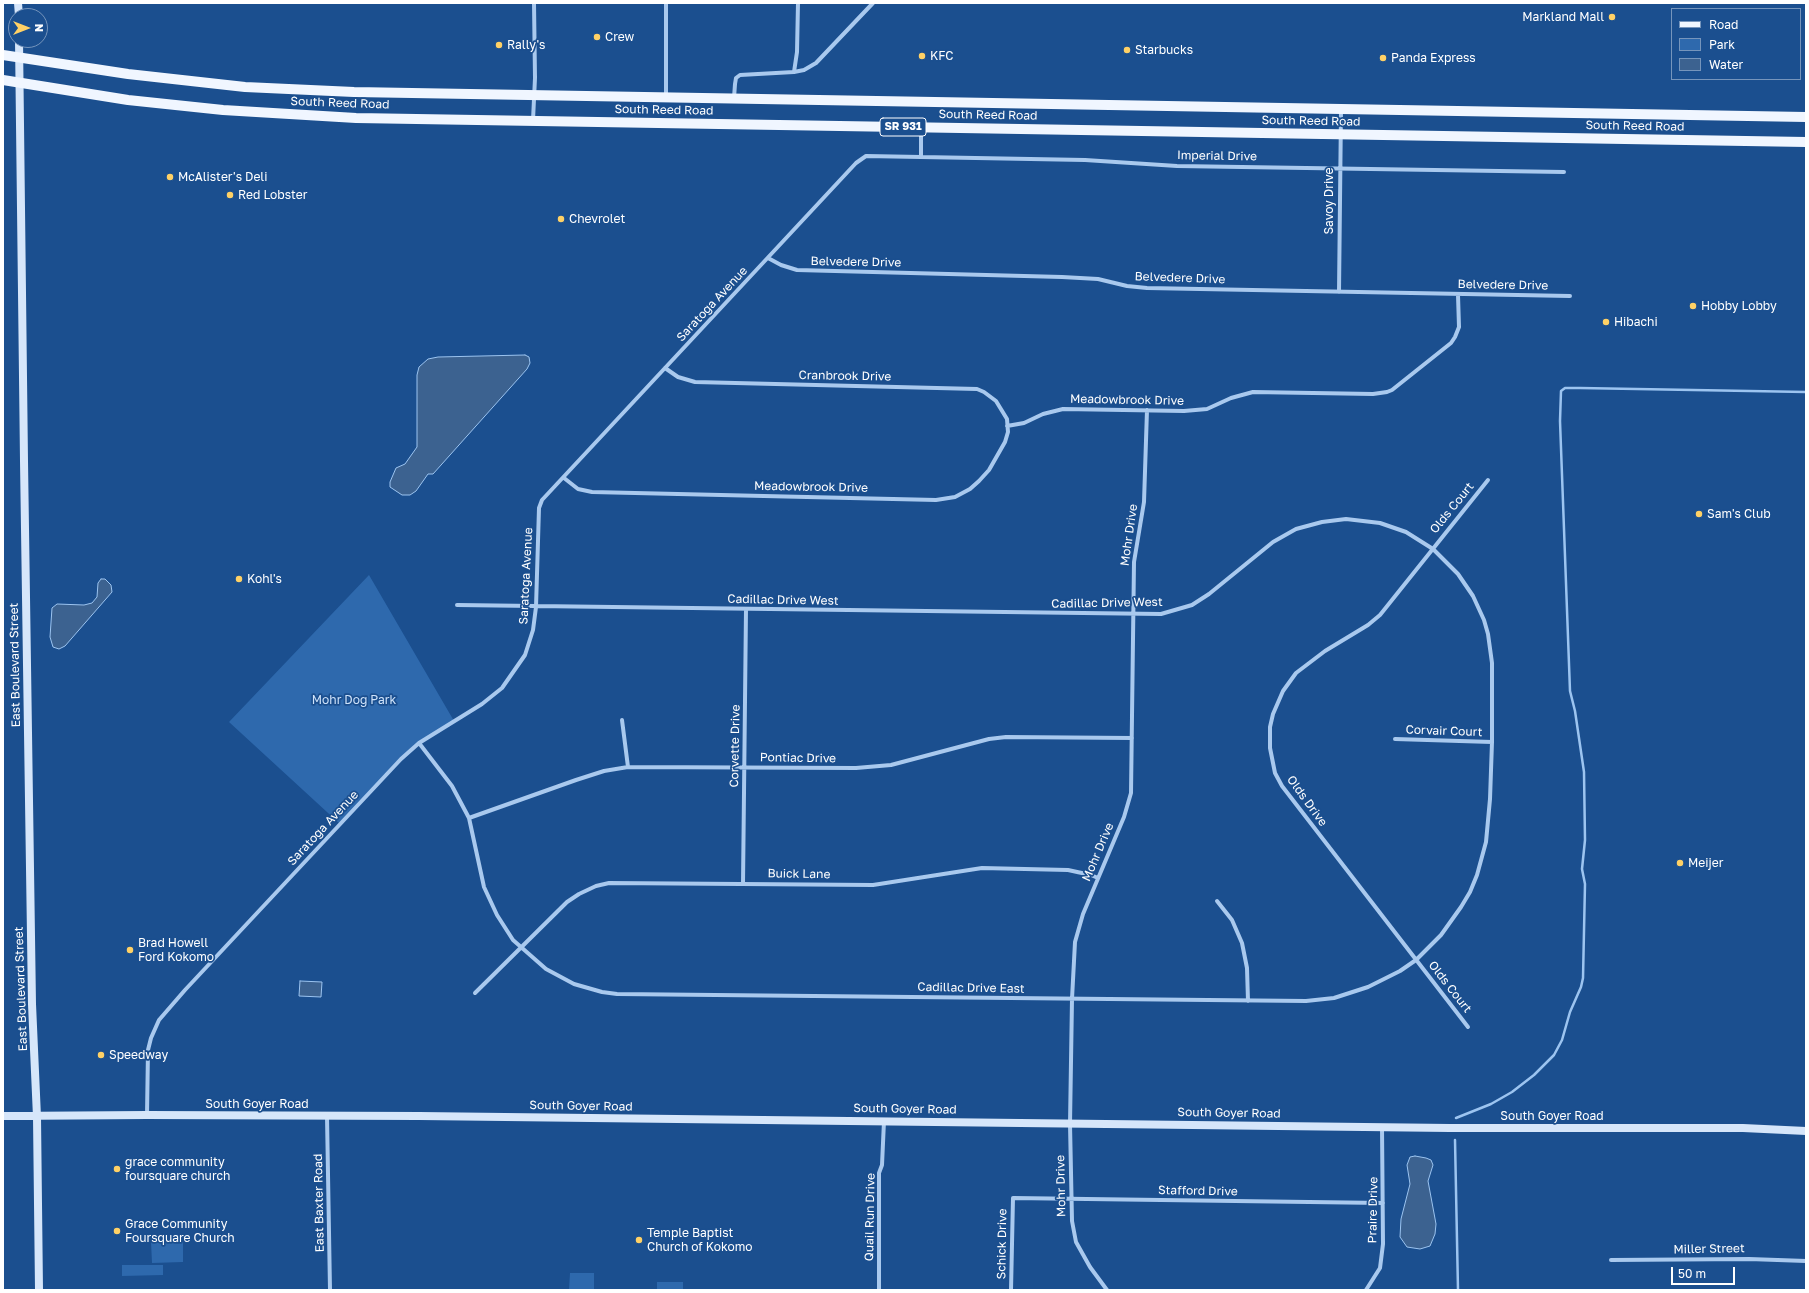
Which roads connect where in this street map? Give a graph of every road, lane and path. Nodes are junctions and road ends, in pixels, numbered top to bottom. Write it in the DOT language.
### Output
graph roads {
  1 [pos="534,3"];
  2 [pos="666,3"];
  3 [pos="798,3"];
  4 [pos="873,3"];
  5 [pos="19,48"];
  6 [pos="3,55"];
  7 [pos="19,58"];
  8 [pos="794,72"];
  9 [pos="3,80"];
  10 [pos="19,83"];
  11 [pos="534,96"];
  12 [pos="666,98"];
  13 [pos="734,99"];
  14 [pos="1341,110"];
  15 [pos="1806,117"];
  16 [pos="532,120"];
  17 [pos="921,127"];
  18 [pos="1340,135"];
  19 [pos="1806,142"];
  20 [pos="869,156"];
  21 [pos="921,157"];
  22 [pos="1339,168"];
  23 [pos="1564,172"];
  24 [pos="768,258"];
  25 [pos="1338,292"];
  26 [pos="1458,295"];
  27 [pos="1570,296"];
  28 [pos="665,368"];
  29 [pos="1147,410"];
  30 [pos="1007,426"];
  31 [pos="564,478"];
  32 [pos="1488,480"];
  33 [pos="1433,549"];
  34 [pos="457,606"];
  35 [pos="536,607"];
  36 [pos="746,609"];
  37 [pos="1133,615"];
  38 [pos="622,720"];
  39 [pos="1132,738"];
  40 [pos="1395,739"];
  41 [pos="1492,742"];
  42 [pos="419,743"];
  43 [pos="628,766"];
  44 [pos="745,767"];
  45 [pos="469,818"];
  46 [pos="1098,878"];
  47 [pos="743,884"];
  48 [pos="1217,900"];
  49 [pos="521,948"];
  50 [pos="1416,960"];
  51 [pos="475,993"];
  52 [pos="1072,999"];
  53 [pos="1248,1001"];
  54 [pos="1468,1027"];
  55 [pos="147,1115"];
  56 [pos="3,1116"];
  57 [pos="327,1116"];
  58 [pos="37,1117"];
  59 [pos="884,1121"];
  60 [pos="1070,1124"];
  61 [pos="1382,1127"];
  62 [pos="1806,1131"];
  63 [pos="1013,1198"];
  64 [pos="1072,1200"];
  65 [pos="1383,1203"];
  66 [pos="1611,1260"];
  67 [pos="1806,1261"];
  68 [pos="39,1290"];
  69 [pos="330,1290"];
  70 [pos="879,1290"];
  71 [pos="1011,1290"];
  72 [pos="1107,1290"];
  73 [pos="1366,1290"];
  1 -- 11 [label="street"];
  2 -- 12 [label="street"];
  3 -- 8 [label="street"];
  4 -- 8 [label="street"];
  5 -- 7 [label="street, East Boulevard Street"];
  6 -- 7 [label="main road, South Reed Road / SR 931"];
  7 -- 10 [label="street, East Boulevard Street"];
  7 -- 11 [label="main road, South Reed Road / SR 931"];
  8 -- 13 [label="street"];
  9 -- 10 [label="main road, South Reed Road / SR 931"];
  10 -- 16 [label="main road, South Reed Road / SR 931"];
  10 -- 58 [label="street, East Boulevard Street"];
  11 -- 12 [label="main road, South Reed Road / SR 931"];
  11 -- 16 [label="street"];
  12 -- 13 [label="main road, South Reed Road / SR 931"];
  13 -- 14 [label="main road, South Reed Road / SR 931"];
  14 -- 15 [label="main road, South Reed Road / SR 931"];
  14 -- 18 [label="street, Savoy Drive"];
  16 -- 17 [label="main road, South Reed Road / SR 931"];
  17 -- 18 [label="main road, South Reed Road / SR 931"];
  17 -- 21 [label="street"];
  18 -- 19 [label="main road, South Reed Road / SR 931"];
  18 -- 22 [label="street, Savoy Drive"];
  20 -- 21 [label="street, Imperial Drive"];
  20 -- 24 [label="street, Saratoga Avenue"];
  21 -- 22 [label="street, Imperial Drive"];
  22 -- 23 [label="street, Imperial Drive"];
  22 -- 25 [label="street, Savoy Drive"];
  24 -- 25 [label="street, Belvedere Drive"];
  24 -- 28 [label="street, Saratoga Avenue"];
  25 -- 26 [label="street, Belvedere Drive"];
  26 -- 27 [label="street, Belvedere Drive"];
  26 -- 29 [label="street, Meadowbrook Drive"];
  28 -- 30 [label="street, Cranbrook Drive"];
  28 -- 31 [label="street, Saratoga Avenue"];
  29 -- 30 [label="street, Meadowbrook Drive"];
  29 -- 37 [label="street, Mohr Drive"];
  30 -- 31 [label="street, Meadowbrook Drive"];
  31 -- 35 [label="street, Saratoga Avenue"];
  32 -- 33 [label="street, Olds Court"];
  33 -- 37 [label="street, Cadillac Drive West"];
  33 -- 41 [label="street, Cadillac Drive West"];
  33 -- 50 [label="street, Olds Drive"];
  34 -- 35 [label="street, Cadillac Drive West"];
  35 -- 36 [label="street, Cadillac Drive West"];
  35 -- 42 [label="street, Saratoga Avenue"];
  36 -- 37 [label="street, Cadillac Drive West"];
  36 -- 44 [label="street, Corvette Drive"];
  37 -- 39 [label="street, Mohr Drive"];
  38 -- 43 [label="street"];
  39 -- 44 [label="street, Pontiac Drive"];
  39 -- 46 [label="street, Mohr Drive"];
  40 -- 41 [label="street, Corvair Court"];
  41 -- 50 [label="street, Cadillac Drive East"];
  42 -- 45 [label="street, Cadillac Drive East"];
  42 -- 55 [label="street, Saratoga Avenue"];
  43 -- 44 [label="street, Pontiac Drive"];
  43 -- 45 [label="street, Pontiac Drive"];
  44 -- 47 [label="street, Corvette Drive"];
  45 -- 49 [label="street, Cadillac Drive East"];
  46 -- 47 [label="street, Buick Lane"];
  46 -- 52 [label="street, Mohr Drive"];
  47 -- 49 [label="street, Buick Lane"];
  48 -- 53 [label="street"];
  49 -- 51 [label="street, Buick Lane"];
  49 -- 52 [label="street, Cadillac Drive East"];
  50 -- 53 [label="street, Cadillac Drive East"];
  50 -- 54 [label="street, Olds Court"];
  52 -- 53 [label="street, Cadillac Drive East"];
  52 -- 60 [label="street, Mohr Drive"];
  55 -- 57 [label="street, South Goyer Road"];
  55 -- 58 [label="street, South Goyer Road"];
  56 -- 58 [label="street, South Goyer Road"];
  57 -- 59 [label="street, South Goyer Road"];
  57 -- 69 [label="street, East Baxter Road"];
  58 -- 68 [label="street, East Boulevard Street"];
  59 -- 60 [label="street, South Goyer Road"];
  59 -- 70 [label="street, Quail Run Drive"];
  60 -- 61 [label="street, South Goyer Road"];
  60 -- 64 [label="street, Mohr Drive"];
  61 -- 62 [label="street, South Goyer Road"];
  61 -- 65 [label="street, Praire Drive"];
  63 -- 64 [label="street, Stafford Drive"];
  63 -- 71 [label="street, Schick Drive"];
  64 -- 65 [label="street, Stafford Drive"];
  64 -- 72 [label="street, Mohr Drive"];
  65 -- 73 [label="street, Praire Drive"];
  66 -- 67 [label="street, Miller Street"];
}
